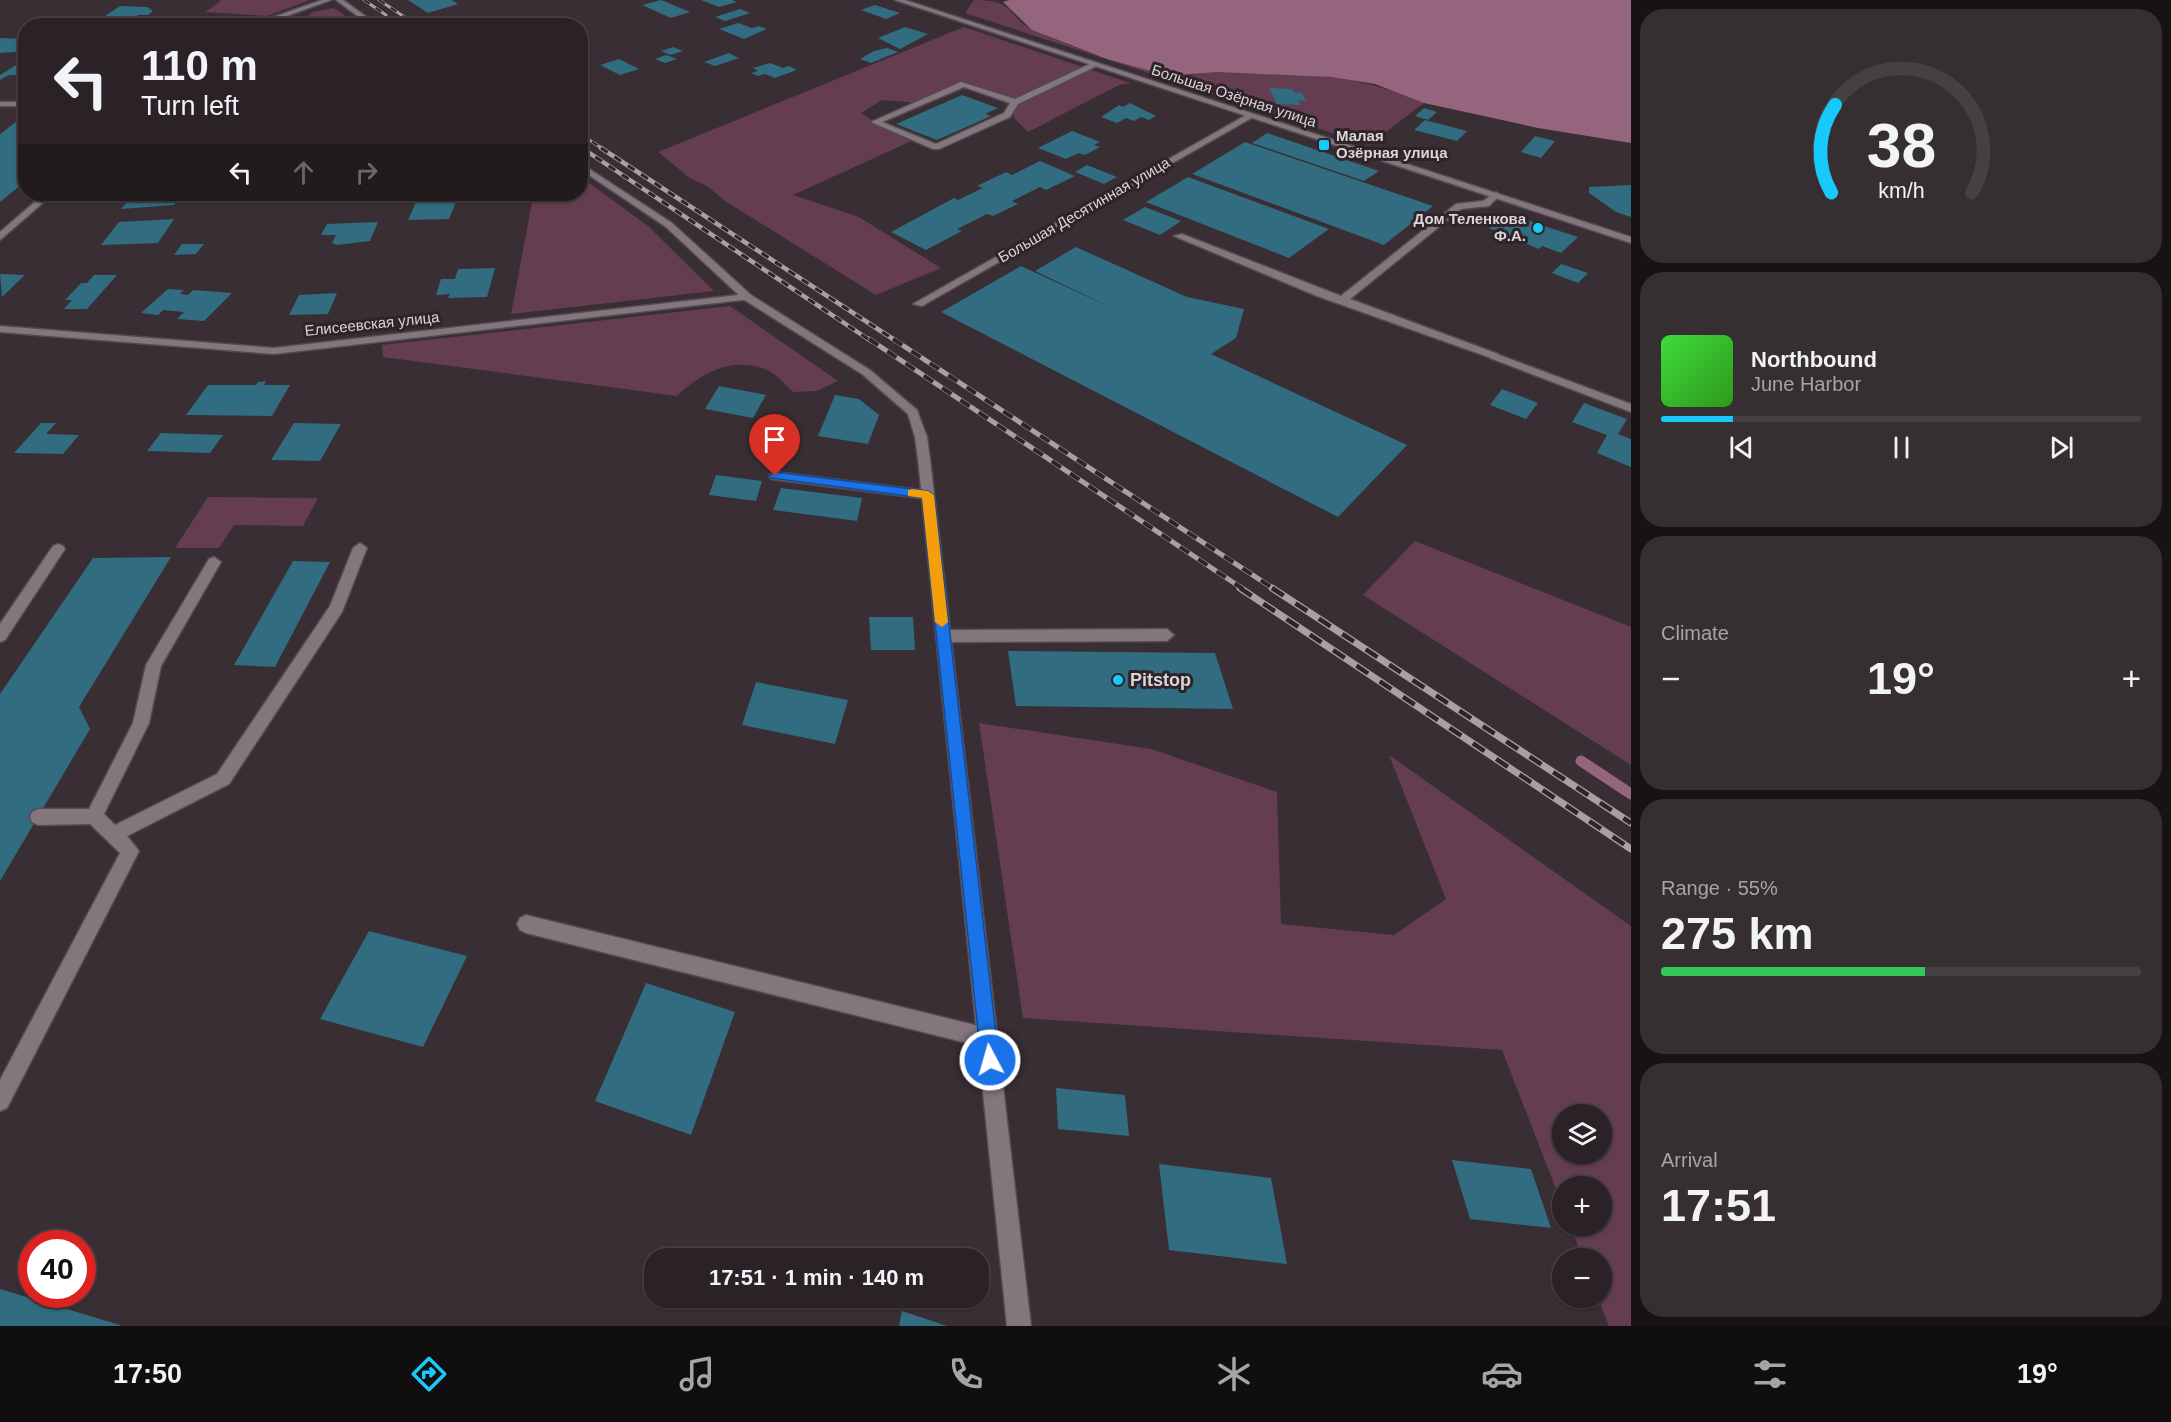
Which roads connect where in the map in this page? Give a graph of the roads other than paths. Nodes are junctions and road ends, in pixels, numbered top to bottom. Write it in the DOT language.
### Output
graph roads {
  1 [pos="319,0"];
  2 [pos="328,0"];
  3 [pos="339,0"];
  4 [pos="897,0"];
  5 [pos="312,4"];
  6 [pos="273,18"];
  7 [pos="365,18"];
  8 [pos="1095,64"];
  9 [pos="1015,102"];
  10 [pos="0,104"];
  11 [pos="18,105"];
  12 [pos="1251,116"];
  13 [pos="588,170"];
  14 [pos="1496,195"];
  15 [pos="41,201"];
  16 [pos="1179,236"];
  17 [pos="0,237"];
  18 [pos="1631,240"];
  19 [pos="747,297"];
  20 [pos="1343,300"];
  21 [pos="918,304"];
  22 [pos="0,329"];
  23 [pos="1631,408"];
  24 [pos="775,476"];
  25 [pos="928,495"];
  26 [pos="360,548"];
  27 [pos="58,549"];
  28 [pos="214,562"];
  29 [pos="1167,635"];
  30 [pos="0,636"];
  31 [pos="943,636"];
  32 [pos="94,816"];
  33 [pos="38,818"];
  34 [pos="113,835"];
  35 [pos="526,924"];
  36 [pos="987,1038"];
  37 [pos="0,1101"];
  38 [pos="1019,1326"];
  1 -- 5 [label="street"];
  2 -- 5 [label="street"];
  3 -- 7 [label="street"];
  4 -- 8 [label="street, Большая Озёрная улица"];
  5 -- 6 [label="street"];
  8 -- 9 [label="street"];
  8 -- 12 [label="street, Большая Озёрная улица"];
  9 -- 9 [label="street"];
  10 -- 11 [label="street"];
  12 -- 14 [label="street, Большая Озёрная улица"];
  12 -- 21 [label="street, Большая Десятинная улица"];
  13 -- 19 [label="street"];
  14 -- 18 [label="street, Большая Озёрная улица"];
  14 -- 20 [label="street"];
  15 -- 17 [label="street"];
  16 -- 20 [label="street"];
  19 -- 22 [label="street, Елисеевская улица"];
  19 -- 25 [label="street"];
  20 -- 23 [label="street"];
  24 -- 25 [label="street"];
  25 -- 31 [label="street"];
  26 -- 34 [label="street"];
  27 -- 30 [label="street"];
  28 -- 32 [label="street"];
  29 -- 31 [label="street"];
  31 -- 36 [label="street"];
  32 -- 33 [label="street"];
  32 -- 34 [label="street"];
  34 -- 37 [label="street"];
  35 -- 36 [label="street"];
  36 -- 38 [label="street"];
}
